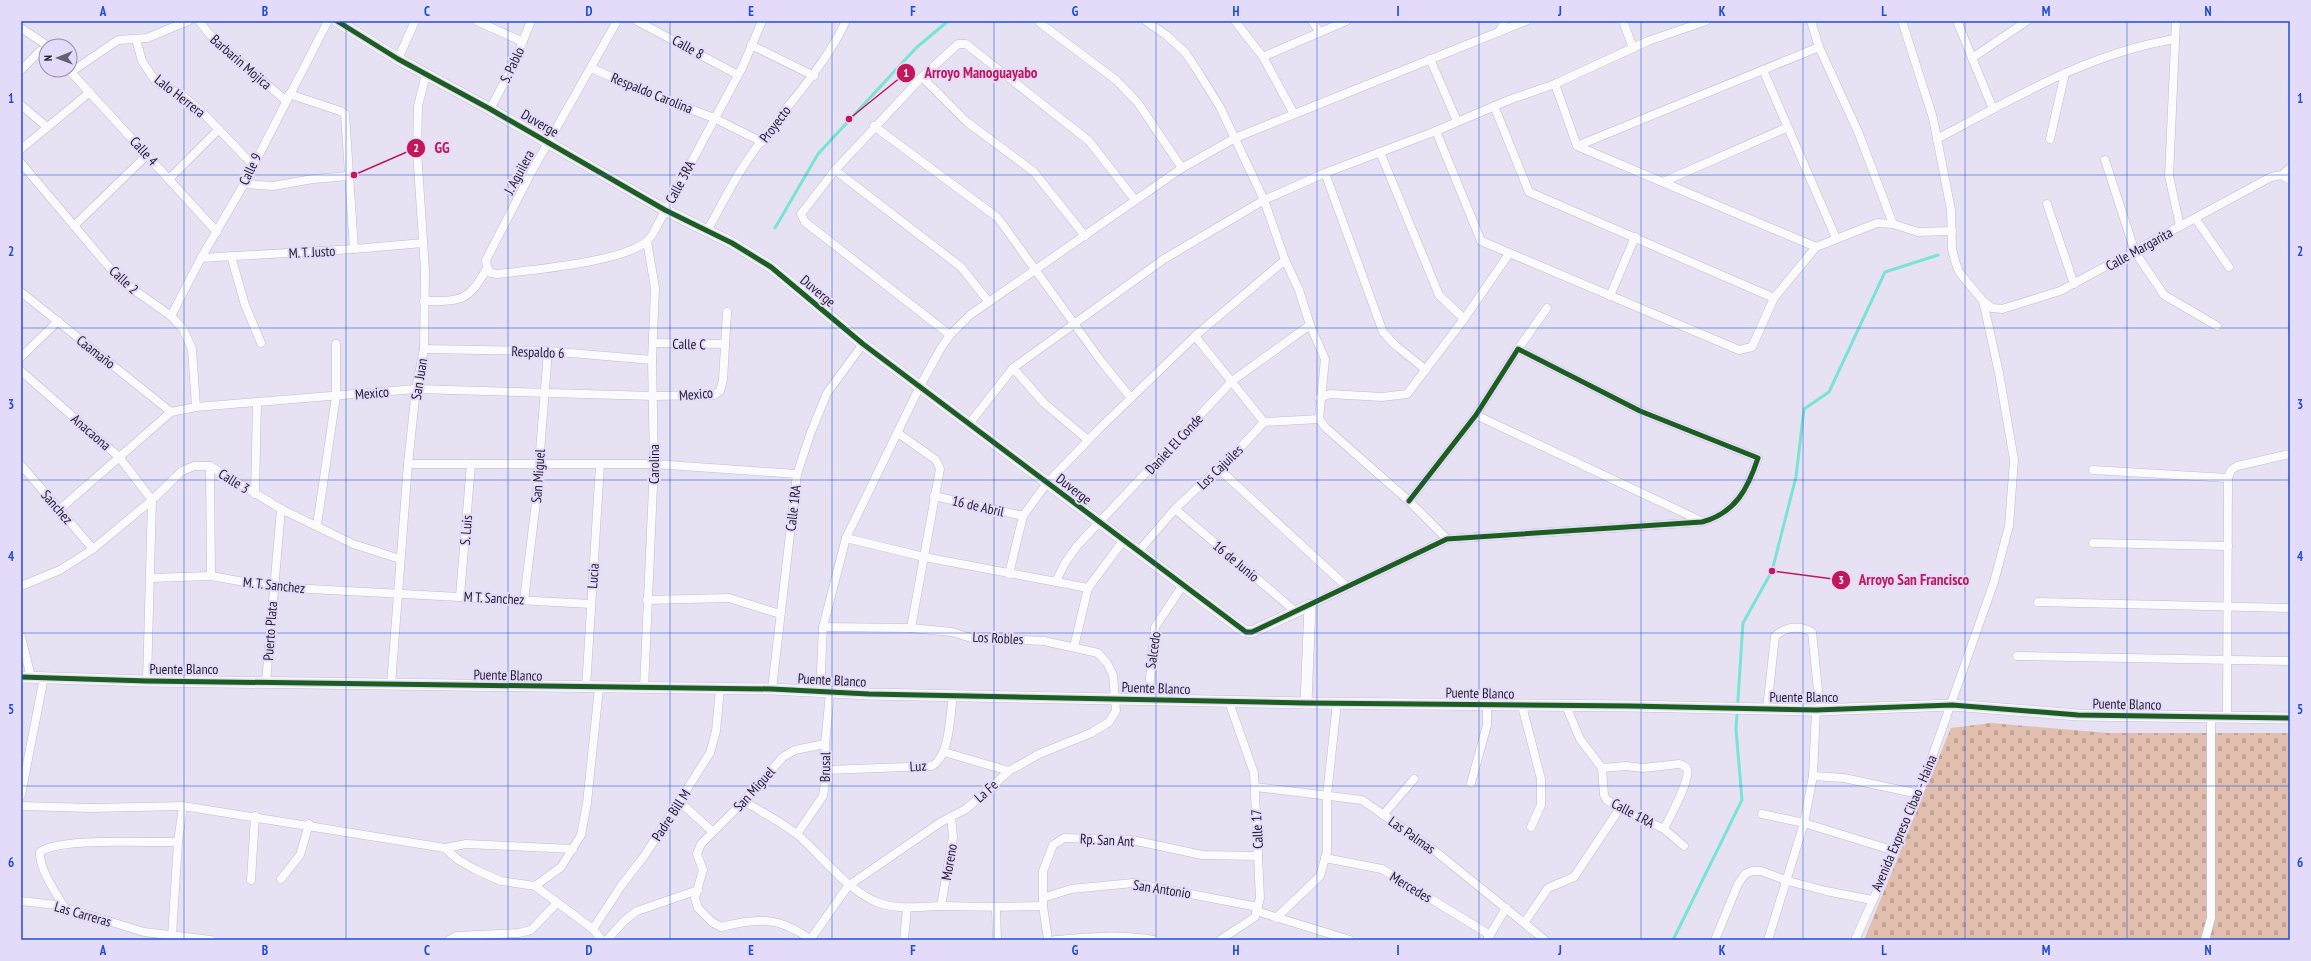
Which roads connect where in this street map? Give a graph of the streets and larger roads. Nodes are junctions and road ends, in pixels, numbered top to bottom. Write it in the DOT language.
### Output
graph roads {
  1 [pos="188,21"];
  2 [pos="199,21"];
  3 [pos="328,21"];
  4 [pos="337,21"];
  5 [pos="415,21"];
  6 [pos="477,21"];
  7 [pos="531,21"];
  8 [pos="617,21"];
  9 [pos="637,21"];
  10 [pos="762,21"];
  11 [pos="846,21"];
  12 [pos="1146,21"];
  13 [pos="1235,21"];
  14 [pos="1312,21"];
  15 [pos="1346,21"];
  16 [pos="1506,21"];
  17 [pos="1526,21"];
  18 [pos="1623,21"];
  19 [pos="1706,21"];
  20 [pos="1811,21"];
  21 [pos="1902,21"];
  22 [pos="1958,21"];
  23 [pos="2027,21"];
  24 [pos="2176,21"];
  25 [pos="349,24"];
  26 [pos="1040,24"];
  27 [pos="21,28"];
  28 [pos="1319,31"];
  29 [pos="1498,32"];
  30 [pos="136,39"];
  31 [pos="2175,39"];
  32 [pos="38,40"];
  33 [pos="523,42"];
  34 [pos="751,45"];
  35 [pos="1819,47"];
  36 [pos="1633,48"];
  37 [pos="38,53"];
  38 [pos="1263,57"];
  39 [pos="1972,58"];
  40 [pos="398,59"];
  41 [pos="1430,59"];
  42 [pos="78,66"];
  43 [pos="591,68"];
  44 [pos="21,70"];
  45 [pos="1763,70"];
  46 [pos="2065,73"];
  47 [pos="426,74"];
  48 [pos="738,75"];
  49 [pos="814,76"];
  50 [pos="77,78"];
  51 [pos="922,78"];
  52 [pos="1555,84"];
  53 [pos="90,92"];
  54 [pos="287,97"];
  55 [pos="21,105"];
  56 [pos="1494,106"];
  57 [pos="490,109"];
  58 [pos="1993,109"];
  59 [pos="1294,114"];
  60 [pos="714,118"];
  61 [pos="1457,121"];
  62 [pos="874,126"];
  63 [pos="47,127"];
  64 [pos="1788,127"];
  65 [pos="219,129"];
  66 [pos="1436,132"];
  67 [pos="1235,138"];
  68 [pos="1937,139"];
  69 [pos="2050,139"];
  70 [pos="549,142"];
  71 [pos="762,142"];
  72 [pos="1577,146"];
  73 [pos="21,149"];
  74 [pos="1380,152"];
  75 [pos="147,155"];
  76 [pos="2105,160"];
  77 [pos="21,163"];
  78 [pos="252,164"];
  79 [pos="1182,168"];
  80 [pos="2290,168"];
  81 [pos="835,170"];
  82 [pos="1324,173"];
  83 [pos="2282,175"];
  84 [pos="349,176"];
  85 [pos="169,179"];
  86 [pos="2290,180"];
  87 [pos="1663,182"];
  88 [pos="244,184"];
  89 [pos="1135,200"];
  90 [pos="1264,200"];
  91 [pos="2047,204"];
  92 [pos="665,210"];
  93 [pos="2195,218"];
  94 [pos="1893,224"];
  95 [pos="74,226"];
  96 [pos="2180,226"];
  97 [pos="707,231"];
  98 [pos="217,232"];
  99 [pos="1952,232"];
  100 [pos="1085,236"];
  101 [pos="1635,237"];
  102 [pos="1836,238"];
  103 [pos="647,241"];
  104 [pos="423,243"];
  105 [pos="1816,247"];
  106 [pos="354,249"];
  107 [pos="2135,252"];
  108 [pos="1509,254"];
  109 [pos="231,256"];
  110 [pos="201,258"];
  111 [pos="1285,260"];
  112 [pos="2229,267"];
  113 [pos="489,270"];
  114 [pos="1035,270"];
  115 [pos="2074,284"];
  116 [pos="21,292"];
  117 [pos="1610,296"];
  118 [pos="1774,298"];
  119 [pos="424,301"];
  120 [pos="1983,301"];
  121 [pos="988,302"];
  122 [pos="1548,308"];
  123 [pos="727,312"];
  124 [pos="171,316"];
  125 [pos="1464,319"];
  126 [pos="58,321"];
  127 [pos="1076,324"];
  128 [pos="1310,324"];
  129 [pos="2217,326"];
  130 [pos="950,335"];
  131 [pos="1195,336"];
  132 [pos="261,343"];
  133 [pos="653,343"];
  134 [pos="336,344"];
  135 [pos="725,344"];
  136 [pos="862,344"];
  137 [pos="1518,349"];
  138 [pos="424,350"];
  139 [pos="548,351"];
  140 [pos="21,357"];
  141 [pos="652,360"];
  142 [pos="1013,368"];
  143 [pos="1426,370"];
  144 [pos="21,371"];
  145 [pos="1232,381"];
  146 [pos="920,386"];
  147 [pos="416,389"];
  148 [pos="545,393"];
  149 [pos="336,396"];
  150 [pos="653,396"];
  151 [pos="1131,398"];
  152 [pos="1319,398"];
  153 [pos="257,403"];
  154 [pos="196,407"];
  155 [pos="171,412"];
  156 [pos="1476,415"];
  157 [pos="1319,419"];
  158 [pos="1264,422"];
  159 [pos="969,424"];
  160 [pos="898,433"];
  161 [pos="1088,440"];
  162 [pos="2290,454"];
  163 [pos="119,457"];
  164 [pos="408,464"];
  165 [pos="471,464"];
  166 [pos="654,464"];
  167 [pos="21,465"];
  168 [pos="538,465"];
  169 [pos="600,465"];
  170 [pos="210,466"];
  171 [pos="1219,469"];
  172 [pos="2092,470"];
  173 [pos="797,474"];
  174 [pos="2228,478"];
  175 [pos="1047,483"];
  176 [pos="254,494"];
  177 [pos="934,496"];
  178 [pos="152,500"];
  179 [pos="1409,501"];
  180 [pos="60,509"];
  181 [pos="281,509"];
  182 [pos="1175,509"];
  183 [pos="1023,516"];
  184 [pos="1702,522"];
  185 [pos="1100,524"];
  186 [pos="317,525"];
  187 [pos="846,538"];
  188 [pos="1446,539"];
  189 [pos="1123,541"];
  190 [pos="2093,543"];
  191 [pos="2228,546"];
  192 [pos="93,548"];
  193 [pos="1138,552"];
  194 [pos="924,557"];
  195 [pos="400,559"];
  196 [pos="1009,574"];
  197 [pos="211,576"];
  198 [pos="151,578"];
  199 [pos="1056,581"];
  200 [pos="1183,585"];
  201 [pos="21,586"];
  202 [pos="1346,586"];
  203 [pos="273,587"];
  204 [pos="1088,588"];
  205 [pos="398,592"];
  206 [pos="460,596"];
  207 [pos="524,600"];
  208 [pos="647,600"];
  209 [pos="2038,602"];
  210 [pos="591,604"];
  211 [pos="1310,605"];
  212 [pos="2228,607"];
  213 [pos="2290,608"];
  214 [pos="1296,612"];
  215 [pos="780,614"];
  216 [pos="823,627"];
  217 [pos="910,628"];
  218 [pos="21,637"];
  219 [pos="1074,647"];
  220 [pos="2017,656"];
  221 [pos="2228,659"];
  222 [pos="2290,661"];
  223 [pos="26,677"];
  224 [pos="44,678"];
  225 [pos="147,681"];
  226 [pos="266,682"];
  227 [pos="391,685"];
  228 [pos="586,688"];
  229 [pos="599,688"];
  230 [pos="644,688"];
  231 [pos="720,689"];
  232 [pos="772,689"];
  233 [pos="825,692"];
  234 [pos="953,695"];
  235 [pos="1116,698"];
  236 [pos="1148,699"];
  237 [pos="1229,702"];
  238 [pos="1306,703"];
  239 [pos="1338,703"];
  240 [pos="1487,705"];
  241 [pos="1952,705"];
  242 [pos="1522,706"];
  243 [pos="1566,706"];
  244 [pos="1767,709"];
  245 [pos="1818,710"];
  246 [pos="2211,717"];
  247 [pos="2227,718"];
  248 [pos="2290,718"];
  249 [pos="825,744"];
  250 [pos="944,752"];
  251 [pos="1602,768"];
  252 [pos="827,770"];
  253 [pos="1009,771"];
  254 [pos="1813,776"];
  255 [pos="1414,778"];
  256 [pos="1471,783"];
  257 [pos="1255,787"];
  258 [pos="21,792"];
  259 [pos="1919,794"];
  260 [pos="1327,795"];
  261 [pos="744,801"];
  262 [pos="680,802"];
  263 [pos="21,806"];
  264 [pos="183,806"];
  265 [pos="1620,808"];
  266 [pos="1762,814"];
  267 [pos="1383,815"];
  268 [pos="255,816"];
  269 [pos="951,817"];
  270 [pos="1804,823"];
  271 [pos="309,824"];
  272 [pos="1531,827"];
  273 [pos="1664,830"];
  274 [pos="713,832"];
  275 [pos="797,834"];
  276 [pos="178,842"];
  277 [pos="1684,846"];
  278 [pos="445,848"];
  279 [pos="572,849"];
  280 [pos="1895,851"];
  281 [pos="1258,856"];
  282 [pos="1325,858"];
  283 [pos="281,879"];
  284 [pos="251,880"];
  285 [pos="1788,881"];
  286 [pos="535,886"];
  287 [pos="848,886"];
  288 [pos="698,890"];
  289 [pos="21,900"];
  290 [pos="1872,900"];
  291 [pos="1043,902"];
  292 [pos="557,903"];
  293 [pos="941,906"];
  294 [pos="64,907"];
  295 [pos="907,908"];
  296 [pos="996,908"];
  297 [pos="1506,908"];
  298 [pos="1257,909"];
  299 [pos="1276,918"];
  300 [pos="1524,923"];
  301 [pos="593,929"];
  302 [pos="144,936"];
  303 [pos="172,936"];
  304 [pos="1488,937"];
  305 [pos="211,940"];
  306 [pos="449,940"];
  307 [pos="602,940"];
  308 [pos="607,940"];
  309 [pos="810,940"];
  310 [pos="904,940"];
  311 [pos="997,940"];
  312 [pos="1048,940"];
  313 [pos="1055,940"];
  314 [pos="1154,940"];
  315 [pos="1220,940"];
  316 [pos="1350,940"];
  317 [pos="1545,940"];
  318 [pos="1715,940"];
  319 [pos="1768,940"];
  320 [pos="1854,940"];
  321 [pos="2205,940"];
  1 -- 30 [label="street"];
  2 -- 54 [label="street, Barbarin Mojica"];
  3 -- 54 [label="street, Calle 9"];
  4 -- 25 [label="street, Duverge"];
  5 -- 40 [label="street"];
  6 -- 33 [label="street"];
  7 -- 33 [label="street, S. Pablo"];
  8 -- 43 [label="street, J. Aguilera"];
  9 -- 48 [label="street, Calle 8"];
  10 -- 34 [label="street, Calle 3RA"];
  11 -- 49 [label="street, Proyecto"];
  12 -- 67 [label="street"];
  13 -- 38 [label="street"];
  14 -- 28 [label="street"];
  15 -- 28 [label="street"];
  16 -- 29 [label="street"];
  17 -- 29 [label="street, Brusal"];
  18 -- 36 [label="street"];
  19 -- 36 [label="street"];
  20 -- 35 [label="street"];
  21 -- 68 [label="street"];
  22 -- 39 [label="street"];
  23 -- 39 [label="street"];
  24 -- 31 [label="street"];
  25 -- 40 [label="street, Duverge"];
  26 -- 79 [label="street"];
  27 -- 32 [label="street"];
  28 -- 38 [label="street"];
  29 -- 41 [label="street, Brusal"];
  30 -- 42 [label="street"];
  30 -- 65 [label="street, Lalo Herrera"];
  31 -- 46 [label="street"];
  31 -- 96 [label="street"];
  33 -- 57 [label="street, S. Pablo"];
  34 -- 48 [label="street, Calle 3RA"];
  34 -- 49 [label="street"];
  35 -- 45 [label="street"];
  35 -- 94 [label="street"];
  36 -- 52 [label="street"];
  37 -- 44 [label="street"];
  38 -- 59 [label="street"];
  39 -- 58 [label="street"];
  40 -- 47 [label="street, Duverge"];
  41 -- 59 [label="street, Brusal"];
  41 -- 61 [label="street"];
  43 -- 60 [label="street, Respaldo Carolina"];
  43 -- 70 [label="street, J. Aguilera"];
  45 -- 64 [label="street"];
  45 -- 72 [label="street"];
  46 -- 58 [label="street"];
  46 -- 69 [label="street"];
  47 -- 57 [label="street, Duverge"];
  47 -- 104 [label="street, San Juan"];
  48 -- 60 [label="street, Calle 3RA"];
  49 -- 71 [label="street, Proyecto"];
  50 -- 53 [label="street, Calle 4"];
  51 -- 62 [label="street"];
  51 -- 89 [label="street"];
  51 -- 100 [label="street"];
  52 -- 56 [label="street"];
  52 -- 72 [label="street"];
  53 -- 63 [label="street"];
  53 -- 75 [label="street, Calle 4"];
  54 -- 78 [label="street, Calle 9"];
  54 -- 84 [label="street"];
  55 -- 63 [label="street"];
  56 -- 61 [label="street"];
  56 -- 101 [label="street"];
  57 -- 70 [label="street, Duverge"];
  58 -- 68 [label="street"];
  59 -- 67 [label="street, Brusal"];
  60 -- 71 [label="street, Respaldo Carolina"];
  60 -- 92 [label="street, Calle 3RA"];
  61 -- 66 [label="street"];
  62 -- 81 [label="street"];
  62 -- 114 [label="street"];
  63 -- 73 [label="street"];
  64 -- 87 [label="street"];
  64 -- 102 [label="street"];
  65 -- 78 [label="street, Lalo Herrera"];
  65 -- 85 [label="street"];
  66 -- 74 [label="street"];
  66 -- 108 [label="street"];
  67 -- 79 [label="street, Brusal"];
  67 -- 90 [label="street"];
  68 -- 99 [label="street"];
  70 -- 92 [label="street, Duverge"];
  70 -- 113 [label="street, J. Aguilera"];
  71 -- 97 [label="street, Proyecto"];
  72 -- 87 [label="street"];
  74 -- 82 [label="street"];
  74 -- 125 [label="street"];
  75 -- 85 [label="street, Calle 4"];
  75 -- 95 [label="street"];
  76 -- 107 [label="street"];
  77 -- 95 [label="street, Calle 2"];
  78 -- 88 [label="street, Calle 9"];
  79 -- 89 [label="street, Brusal"];
  80 -- 83 [label="street"];
  81 -- 121 [label="street"];
  81 -- 130 [label="street"];
  82 -- 90 [label="street"];
  82 -- 143 [label="street"];
  83 -- 86 [label="street"];
  83 -- 93 [label="street, Calle Margarita"];
  84 -- 88 [label="street"];
  84 -- 106 [label="street"];
  85 -- 98 [label="street, Calle 4"];
  87 -- 105 [label="street"];
  88 -- 98 [label="street, Calle 9"];
  89 -- 100 [label="street, Brusal"];
  90 -- 111 [label="street"];
  90 -- 127 [label="street"];
  91 -- 115 [label="street"];
  92 -- 97 [label="street, Duverge"];
  92 -- 103 [label="street, Calle 3RA"];
  93 -- 96 [label="street, Calle Margarita"];
  93 -- 112 [label="street"];
  94 -- 99 [label="street"];
  94 -- 102 [label="street"];
  95 -- 124 [label="street, Calle 2"];
  96 -- 107 [label="street, Calle Margarita"];
  97 -- 136 [label="street, Duverge"];
  98 -- 110 [label="street, Calle 9"];
  99 -- 120 [label="street"];
  100 -- 114 [label="street, Brusal"];
  101 -- 117 [label="street"];
  101 -- 118 [label="street"];
  102 -- 105 [label="street"];
  103 -- 113 [label="street"];
  103 -- 133 [label="street, Carolina"];
  104 -- 106 [label="street, M. T. Justo"];
  104 -- 119 [label="street, San Juan"];
  105 -- 118 [label="street"];
  106 -- 109 [label="street, M. T. Justo"];
  107 -- 115 [label="street, Calle Margarita"];
  107 -- 129 [label="street"];
  108 -- 117 [label="street"];
  108 -- 125 [label="street"];
  109 -- 110 [label="street, M. T. Justo"];
  109 -- 132 [label="street"];
  110 -- 124 [label="street, Calle 9"];
  111 -- 128 [label="street"];
  111 -- 131 [label="street"];
  113 -- 119 [label="street, J. Aguilera"];
  114 -- 121 [label="street, Brusal"];
  114 -- 127 [label="street"];
  115 -- 120 [label="street, Calle Margarita"];
  116 -- 126 [label="street, Caamaño"];
  117 -- 118 [label="street"];
  119 -- 138 [label="street, San Juan"];
  120 -- 241 [label="street, Avenida Expreso Cibao - Haina"];
  121 -- 130 [label="street, Brusal"];
  122 -- 137 [label="street"];
  123 -- 135 [label="street"];
  124 -- 154 [label="street, Calle 2"];
  125 -- 143 [label="street"];
  126 -- 140 [label="street"];
  126 -- 155 [label="street, Caamaño"];
  127 -- 142 [label="street"];
  127 -- 151 [label="street"];
  128 -- 145 [label="street, Daniel El Conde"];
  128 -- 152 [label="street"];
  130 -- 146 [label="street, Brusal"];
  131 -- 145 [label="street"];
  131 -- 151 [label="street"];
  133 -- 135 [label="street, Calle C"];
  133 -- 141 [label="street, Carolina"];
  134 -- 149 [label="street"];
  135 -- 150 [label="street, Mexico"];
  136 -- 146 [label="street, Duverge"];
  136 -- 173 [label="street, Calle 1RA"];
  137 -- 156 [label="street"];
  137 -- 184 [label="street"];
  138 -- 139 [label="street, Respaldo 6"];
  138 -- 147 [label="street, San Juan"];
  139 -- 141 [label="street, Respaldo 6"];
  139 -- 148 [label="street, San Miguel"];
  141 -- 150 [label="street, Carolina"];
  142 -- 159 [label="street"];
  142 -- 161 [label="street"];
  143 -- 152 [label="street"];
  144 -- 163 [label="street, Anacaona"];
  145 -- 158 [label="street"];
  145 -- 185 [label="street, Daniel El Conde"];
  146 -- 159 [label="street, Duverge"];
  146 -- 160 [label="street, Brusal"];
  147 -- 148 [label="street, Mexico"];
  147 -- 149 [label="street, Mexico"];
  147 -- 164 [label="street, San Juan"];
  148 -- 150 [label="street, Mexico"];
  148 -- 168 [label="street, San Miguel"];
  149 -- 153 [label="street, Mexico"];
  149 -- 186 [label="street"];
  150 -- 166 [label="street, Carolina"];
  151 -- 161 [label="street"];
  152 -- 157 [label="street"];
  153 -- 154 [label="street, Mexico"];
  153 -- 176 [label="street"];
  154 -- 155 [label="street, Mexico"];
  155 -- 163 [label="street, Mexico"];
  156 -- 179 [label="street"];
  156 -- 184 [label="street"];
  157 -- 158 [label="street"];
  157 -- 179 [label="street"];
  158 -- 171 [label="street, Los Cajuiles"];
  159 -- 175 [label="street, Duverge"];
  160 -- 177 [label="street"];
  160 -- 187 [label="street, Brusal"];
  161 -- 175 [label="street"];
  162 -- 174 [label="street"];
  163 -- 178 [label="street, Anacaona"];
  163 -- 180 [label="street, Mexico"];
  164 -- 165 [label="street"];
  164 -- 195 [label="street, San Juan"];
  165 -- 168 [label="street"];
  165 -- 206 [label="street, S. Luis"];
  166 -- 169 [label="street"];
  166 -- 173 [label="street"];
  166 -- 208 [label="street, Carolina"];
  167 -- 180 [label="street, Sanchez"];
  168 -- 169 [label="street"];
  168 -- 207 [label="street, San Miguel"];
  169 -- 210 [label="street, Lucia"];
  170 -- 176 [label="street, Calle 3"];
  170 -- 178 [label="street, Calle 3"];
  170 -- 197 [label="street"];
  171 -- 182 [label="street, Los Cajuiles"];
  171 -- 202 [label="street"];
  172 -- 174 [label="street"];
  173 -- 215 [label="street, Calle 1RA"];
  174 -- 191 [label="street"];
  175 -- 183 [label="street"];
  175 -- 185 [label="street, Duverge"];
  176 -- 181 [label="street, Calle 3"];
  177 -- 183 [label="street, 16 de Abril"];
  177 -- 194 [label="street"];
  178 -- 192 [label="street, Calle 3"];
  178 -- 198 [label="street"];
  179 -- 188 [label="street"];
  180 -- 192 [label="street, Sanchez"];
  181 -- 186 [label="street, Calle 3"];
  181 -- 203 [label="street, Puerto Plata"];
  182 -- 193 [label="street, Los Cajuiles"];
  182 -- 214 [label="street, 16 de Junio"];
  183 -- 196 [label="street"];
  184 -- 188 [label="street"];
  185 -- 189 [label="street, Duverge"];
  185 -- 199 [label="street, Daniel El Conde"];
  186 -- 195 [label="street, Calle 3"];
  187 -- 194 [label="street"];
  187 -- 216 [label="street, Brusal"];
  188 -- 202 [label="street"];
  189 -- 193 [label="street, Duverge"];
  189 -- 204 [label="street"];
  190 -- 191 [label="street"];
  191 -- 212 [label="street"];
  192 -- 201 [label="street, Calle 3"];
  193 -- 200 [label="street, Duverge"];
  194 -- 196 [label="street"];
  194 -- 217 [label="street"];
  195 -- 205 [label="street, San Juan"];
  196 -- 199 [label="street"];
  197 -- 198 [label="street, M. T. Sanchez"];
  197 -- 203 [label="street, M. T. Sanchez"];
  198 -- 225 [label="street"];
  199 -- 204 [label="street"];
  200 -- 214 [label="street, Duverge"];
  200 -- 236 [label="street, Salcedo"];
  202 -- 211 [label="street"];
  203 -- 205 [label="street, M. T. Sanchez"];
  203 -- 226 [label="street, Puerto Plata"];
  204 -- 219 [label="street"];
  205 -- 206 [label="street, M T. Sanchez"];
  205 -- 227 [label="street, San Juan"];
  206 -- 207 [label="street, M T. Sanchez"];
  207 -- 210 [label="street, M T. Sanchez"];
  208 -- 215 [label="street"];
  208 -- 230 [label="street, Carolina"];
  209 -- 212 [label="street"];
  210 -- 228 [label="street, Lucia"];
  211 -- 214 [label="street"];
  211 -- 238 [label="street"];
  212 -- 213 [label="street"];
  212 -- 221 [label="street"];
  215 -- 232 [label="street, Calle 1RA"];
  216 -- 217 [label="street, Los Robles"];
  216 -- 233 [label="street, Brusal"];
  217 -- 219 [label="street, Los Robles"];
  218 -- 223 [label="street"];
  219 -- 235 [label="street, Los Robles"];
  220 -- 221 [label="street"];
  221 -- 222 [label="street"];
  221 -- 247 [label="street"];
  223 -- 224 [label="street, Puente Blanco"];
  224 -- 225 [label="street, Puente Blanco"];
  224 -- 258 [label="street"];
  225 -- 226 [label="street, Puente Blanco"];
  226 -- 227 [label="street, Puente Blanco"];
  227 -- 228 [label="street, Puente Blanco"];
  228 -- 229 [label="street, Puente Blanco"];
  229 -- 230 [label="street, Puente Blanco"];
  229 -- 279 [label="street"];
  230 -- 231 [label="street, Puente Blanco"];
  231 -- 232 [label="street, Puente Blanco"];
  231 -- 262 [label="street, Padre Bill M"];
  232 -- 233 [label="street, Puente Blanco"];
  233 -- 234 [label="street, Puente Blanco"];
  233 -- 249 [label="street, Brusal"];
  234 -- 235 [label="street, Puente Blanco"];
  234 -- 250 [label="street, Luz"];
  235 -- 236 [label="street, Puente Blanco"];
  235 -- 253 [label="street, La Fe"];
  236 -- 237 [label="street, Puente Blanco"];
  237 -- 238 [label="street, Puente Blanco"];
  237 -- 257 [label="street, Calle 17"];
  238 -- 239 [label="street, Puente Blanco"];
  239 -- 240 [label="street, Puente Blanco"];
  239 -- 260 [label="street"];
  240 -- 242 [label="street, Puente Blanco"];
  240 -- 256 [label="street"];
  241 -- 245 [label="street, Puente Blanco"];
  241 -- 246 [label="street, Puente Blanco"];
  241 -- 259 [label="street, Avenida Expreso Cibao - Haina"];
  242 -- 243 [label="street, Puente Blanco"];
  242 -- 272 [label="street"];
  243 -- 244 [label="street, Puente Blanco"];
  243 -- 251 [label="street"];
  244 -- 245 [label="street, Puente Blanco"];
  244 -- 245 [label="street"];
  245 -- 254 [label="street"];
  246 -- 247 [label="street, Puente Blanco"];
  246 -- 321 [label="street"];
  247 -- 248 [label="street, Puente Blanco"];
  249 -- 252 [label="street, Brusal"];
  249 -- 261 [label="street, San Miguel"];
  250 -- 252 [label="street, Luz"];
  250 -- 253 [label="street"];
  251 -- 265 [label="street, Calle 1RA"];
  251 -- 273 [label="street"];
  252 -- 275 [label="street, Brusal"];
  253 -- 269 [label="street, La Fe"];
  254 -- 259 [label="street"];
  254 -- 270 [label="street"];
  255 -- 267 [label="street"];
  257 -- 260 [label="street, Las Palmas"];
  257 -- 281 [label="street, Calle 17"];
  259 -- 280 [label="street, Avenida Expreso Cibao - Haina"];
  260 -- 267 [label="street, Las Palmas"];
  260 -- 282 [label="street"];
  261 -- 274 [label="street, San Miguel"];
  261 -- 275 [label="street"];
  262 -- 274 [label="street"];
  262 -- 301 [label="street, Padre Bill M"];
  263 -- 264 [label="street"];
  264 -- 268 [label="street"];
  264 -- 276 [label="street"];
  265 -- 273 [label="street, Calle 1RA"];
  265 -- 300 [label="street"];
  266 -- 270 [label="street"];
  267 -- 297 [label="street, Las Palmas"];
  268 -- 271 [label="street"];
  268 -- 284 [label="street"];
  269 -- 287 [label="street, La Fe"];
  269 -- 293 [label="street, Moreno"];
  270 -- 280 [label="street"];
  270 -- 285 [label="street"];
  271 -- 278 [label="street"];
  271 -- 283 [label="street"];
  273 -- 277 [label="street, Calle 1RA"];
  274 -- 288 [label="street, San Miguel"];
  275 -- 287 [label="street"];
  276 -- 294 [label="street"];
  276 -- 303 [label="street"];
  278 -- 279 [label="street"];
  278 -- 286 [label="street"];
  279 -- 286 [label="street"];
  280 -- 290 [label="street, Avenida Expreso Cibao - Haina"];
  281 -- 291 [label="street, Rp. San Ant"];
  281 -- 298 [label="street, Calle 17"];
  282 -- 299 [label="street"];
  282 -- 304 [label="street, Mercedes"];
  285 -- 290 [label="street"];
  285 -- 318 [label="street"];
  285 -- 319 [label="street"];
  286 -- 292 [label="street"];
  287 -- 295 [label="street, San Antonio"];
  287 -- 309 [label="street"];
  288 -- 308 [label="street"];
  288 -- 309 [label="street"];
  289 -- 294 [label="street, Las Carreras"];
  290 -- 320 [label="street, Avenida Expreso Cibao - Haina"];
  291 -- 296 [label="street, San Antonio"];
  291 -- 298 [label="street, San Antonio"];
  291 -- 312 [label="street, Rp. San Ant"];
  292 -- 301 [label="street"];
  292 -- 306 [label="street"];
  293 -- 295 [label="street, San Antonio"];
  293 -- 296 [label="street, San Antonio"];
  294 -- 302 [label="street, Las Carreras"];
  295 -- 310 [label="street"];
  296 -- 311 [label="street"];
  297 -- 300 [label="street, Las Palmas"];
  297 -- 304 [label="street"];
  298 -- 299 [label="street, San Antonio"];
  298 -- 315 [label="street"];
  299 -- 316 [label="street, San Antonio"];
  300 -- 317 [label="street, Las Palmas"];
  301 -- 307 [label="street"];
  302 -- 303 [label="street, Las Carreras"];
  303 -- 305 [label="street, Las Carreras"];
  313 -- 314 [label="street"];
}
